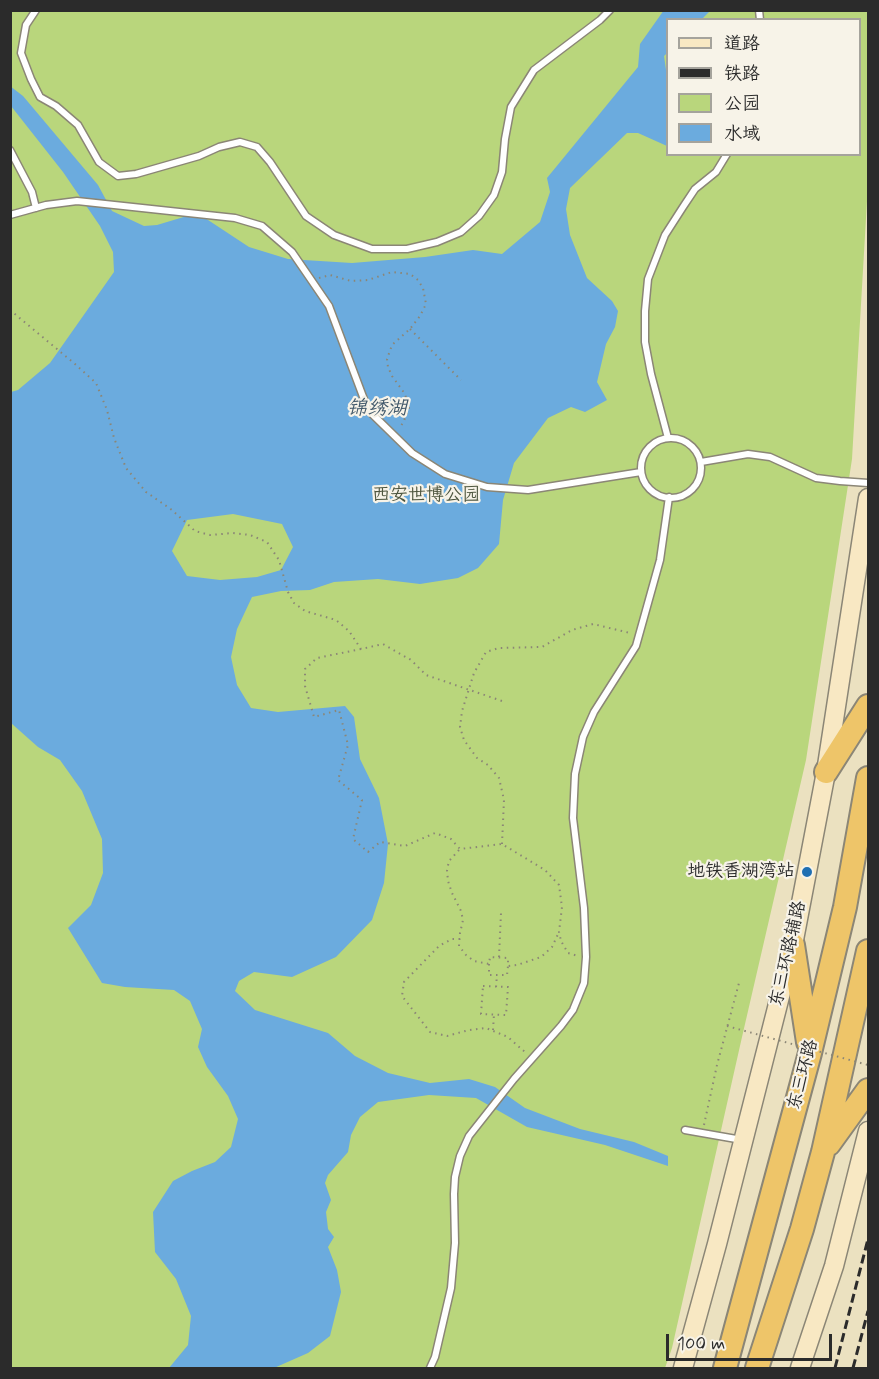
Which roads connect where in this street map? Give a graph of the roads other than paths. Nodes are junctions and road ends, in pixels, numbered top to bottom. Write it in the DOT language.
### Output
graph roads {
  1 [pos="36,10"];
  2 [pos="610,10"];
  3 [pos="10,150"];
  4 [pos="726,156"];
  5 [pos="36,208"];
  6 [pos="10,215"];
  7 [pos="668,438"];
  8 [pos="701,462"];
  9 [pos="641,472"];
  10 [pos="868,483"];
  11 [pos="669,497"];
  12 [pos="868,498"];
  13 [pos="868,706"];
  14 [pos="826,772"];
  15 [pos="868,778"];
  16 [pos="793,945"];
  17 [pos="868,951"];
  18 [pos="810,1053"];
  19 [pos="868,1090"];
  20 [pos="685,1130"];
  21 [pos="868,1131"];
  22 [pos="743,1140"];
  23 [pos="823,1152"];
  24 [pos="862,1184"];
  25 [pos="430,1368"];
  26 [pos="683,1368"];
  27 [pos="725,1368"];
  28 [pos="757,1368"];
  29 [pos="800,1368"];
  1 -- 2 [label="lane"];
  3 -- 5 [label="lane"];
  4 -- 7 [label="lane"];
  5 -- 6 [label="lane"];
  5 -- 9 [label="lane"];
  7 -- 8 [label="lane"];
  7 -- 9 [label="lane"];
  8 -- 10 [label="lane"];
  8 -- 11 [label="lane"];
  9 -- 11 [label="lane"];
  11 -- 25 [label="lane"];
  12 -- 14 [label="main road, 东三环路辅路"];
  13 -- 14 [label="highway"];
  14 -- 16 [label="main road, 东三环路辅路"];
  15 -- 18 [label="highway, 东三环路"];
  16 -- 18 [label="highway"];
  16 -- 22 [label="main road, 东三环路辅路"];
  17 -- 23 [label="highway, 东三环路"];
  18 -- 27 [label="highway, 东三环路"];
  19 -- 23 [label="highway"];
  20 -- 22 [label="lane"];
  21 -- 24 [label="main road"];
  22 -- 26 [label="main road, 东三环路辅路"];
  23 -- 28 [label="highway, 东三环路"];
  24 -- 29 [label="main road"];
}
